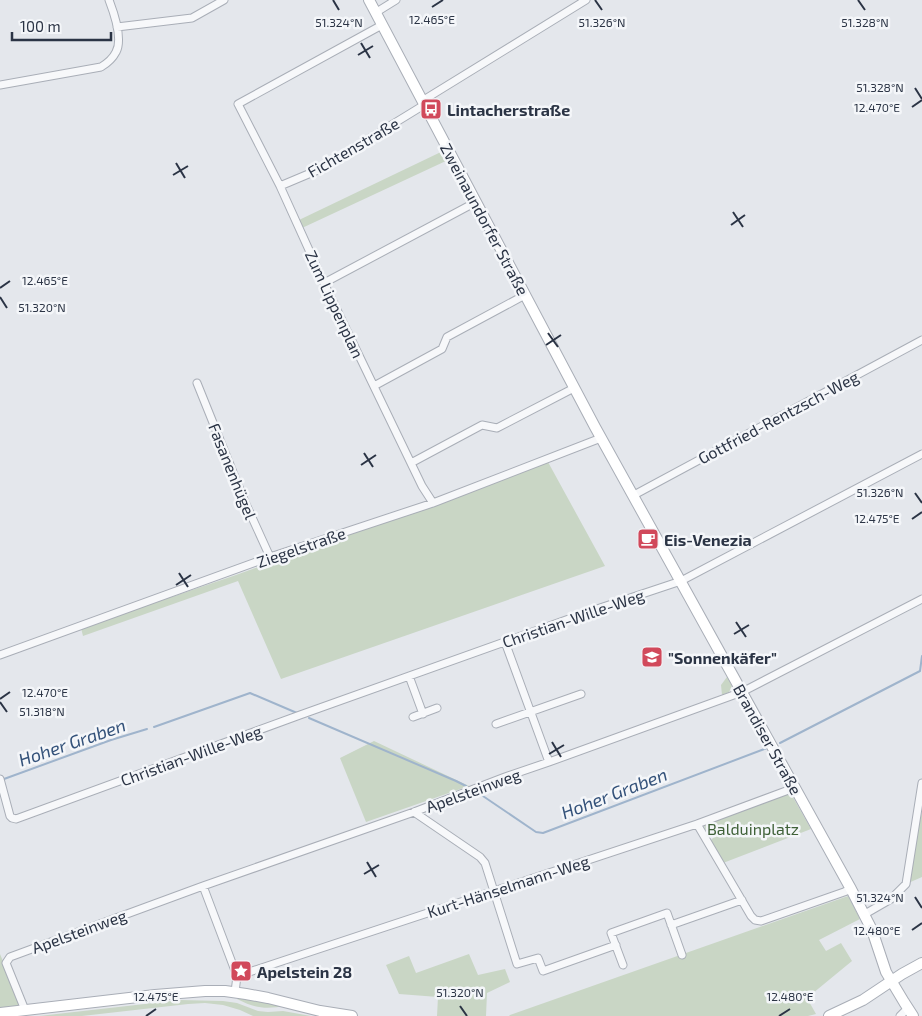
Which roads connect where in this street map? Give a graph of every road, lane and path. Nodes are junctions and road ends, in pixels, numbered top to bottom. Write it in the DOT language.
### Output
graph roads {
  1 [pos="109,0"];
  2 [pos="224,0"];
  3 [pos="369,0"];
  4 [pos="396,0"];
  5 [pos="586,0"];
  6 [pos="375,13"];
  7 [pos="382,25"];
  8 [pos="117,27"];
  9 [pos="0,85"];
  10 [pos="423,103"];
  11 [pos="280,186"];
  12 [pos="476,202"];
  13 [pos="324,283"];
  14 [pos="525,295"];
  15 [pos="922,340"];
  16 [pos="197,383"];
  17 [pos="374,386"];
  18 [pos="574,388"];
  19 [pos="601,438"];
  20 [pos="922,454"];
  21 [pos="411,464"];
  22 [pos="634,494"];
  23 [pos="433,503"];
  24 [pos="270,557"];
  25 [pos="681,581"];
  26 [pos="922,599"];
  27 [pos="506,642"];
  28 [pos="0,655"];
  29 [pos="409,676"];
  30 [pos="742,692"];
  31 [pos="581,694"];
  32 [pos="438,708"];
  33 [pos="531,711"];
  34 [pos="423,714"];
  35 [pos="414,717"];
  36 [pos="496,724"];
  37 [pos="549,762"];
  38 [pos="0,779"];
  39 [pos="922,783"];
  40 [pos="794,788"];
  41 [pos="414,812"];
  42 [pos="697,824"];
  43 [pos="202,886"];
  44 [pos="851,888"];
  45 [pos="493,890"];
  46 [pos="742,900"];
  47 [pos="865,914"];
  48 [pos="671,925"];
  49 [pos="616,945"];
  50 [pos="682,955"];
  51 [pos="922,963"];
  52 [pos="623,965"];
  53 [pos="237,976"];
  54 [pos="891,981"];
  55 [pos="235,992"];
  56 [pos="25,1010"];
  57 [pos="0,1013"];
  58 [pos="907,1013"];
  59 [pos="352,1016"];
  60 [pos="829,1016"];
  1 -- 8 [label="street"];
  2 -- 8 [label="street"];
  3 -- 6 [label="street, Zweinaundorfer Straße"];
  4 -- 6 [label="street"];
  5 -- 10 [label="street, Fichtenstraße"];
  6 -- 7 [label="street, Zweinaundorfer Straße"];
  7 -- 10 [label="street, Zweinaundorfer Straße"];
  7 -- 11 [label="street, Zum Lippenplan"];
  8 -- 9 [label="street"];
  10 -- 11 [label="street, Fichtenstraße"];
  10 -- 12 [label="street, Zweinaundorfer Straße"];
  11 -- 13 [label="street, Zum Lippenplan"];
  12 -- 13 [label="street"];
  12 -- 14 [label="street, Zweinaundorfer Straße"];
  13 -- 17 [label="street, Zum Lippenplan"];
  14 -- 17 [label="street"];
  14 -- 18 [label="street, Zweinaundorfer Straße"];
  15 -- 22 [label="street, Gottfried-Rentzsch-Weg"];
  16 -- 24 [label="street, Fasanenhügel"];
  17 -- 21 [label="street, Zum Lippenplan"];
  18 -- 19 [label="street, Zweinaundorfer Straße"];
  18 -- 21 [label="street"];
  19 -- 22 [label="street, Brandiser Straße"];
  19 -- 23 [label="street, Ziegelstraße"];
  20 -- 25 [label="street, Christian-Wille-Weg"];
  21 -- 23 [label="street, Zum Lippenplan"];
  22 -- 25 [label="street, Brandiser Straße"];
  23 -- 24 [label="street, Ziegelstraße"];
  24 -- 28 [label="street, Ziegelstraße"];
  25 -- 27 [label="street, Christian-Wille-Weg"];
  25 -- 30 [label="street, Brandiser Straße"];
  26 -- 30 [label="street, Apelsteinweg"];
  27 -- 29 [label="street, Christian-Wille-Weg"];
  27 -- 33 [label="street"];
  29 -- 34 [label="street"];
  29 -- 38 [label="street, Christian-Wille-Weg"];
  30 -- 37 [label="street, Apelsteinweg"];
  30 -- 40 [label="street, Brandiser Straße"];
  31 -- 33 [label="street"];
  32 -- 34 [label="street"];
  33 -- 36 [label="street"];
  33 -- 37 [label="street"];
  34 -- 35 [label="street"];
  37 -- 41 [label="street, Apelsteinweg"];
  39 -- 47 [label="street"];
  40 -- 42 [label="street, Kurt-Hänselmann-Weg"];
  40 -- 44 [label="street, Brandiser Straße"];
  41 -- 43 [label="street, Apelsteinweg"];
  41 -- 45 [label="street"];
  42 -- 45 [label="street, Kurt-Hänselmann-Weg"];
  42 -- 46 [label="street"];
  43 -- 53 [label="street"];
  43 -- 56 [label="street, Apelsteinweg"];
  44 -- 46 [label="street"];
  44 -- 47 [label="street, Brandiser Straße"];
  45 -- 49 [label="street"];
  45 -- 53 [label="street, Kurt-Hänselmann-Weg"];
  46 -- 48 [label="street"];
  47 -- 54 [label="street, Brandiser Straße"];
  48 -- 49 [label="street"];
  48 -- 50 [label="street"];
  49 -- 52 [label="street"];
  51 -- 54 [label="street"];
  53 -- 55 [label="street"];
  54 -- 58 [label="street, Brandiser Straße"];
  54 -- 60 [label="street"];
  55 -- 56 [label="street"];
  55 -- 59 [label="street"];
  56 -- 57 [label="street"];
}
